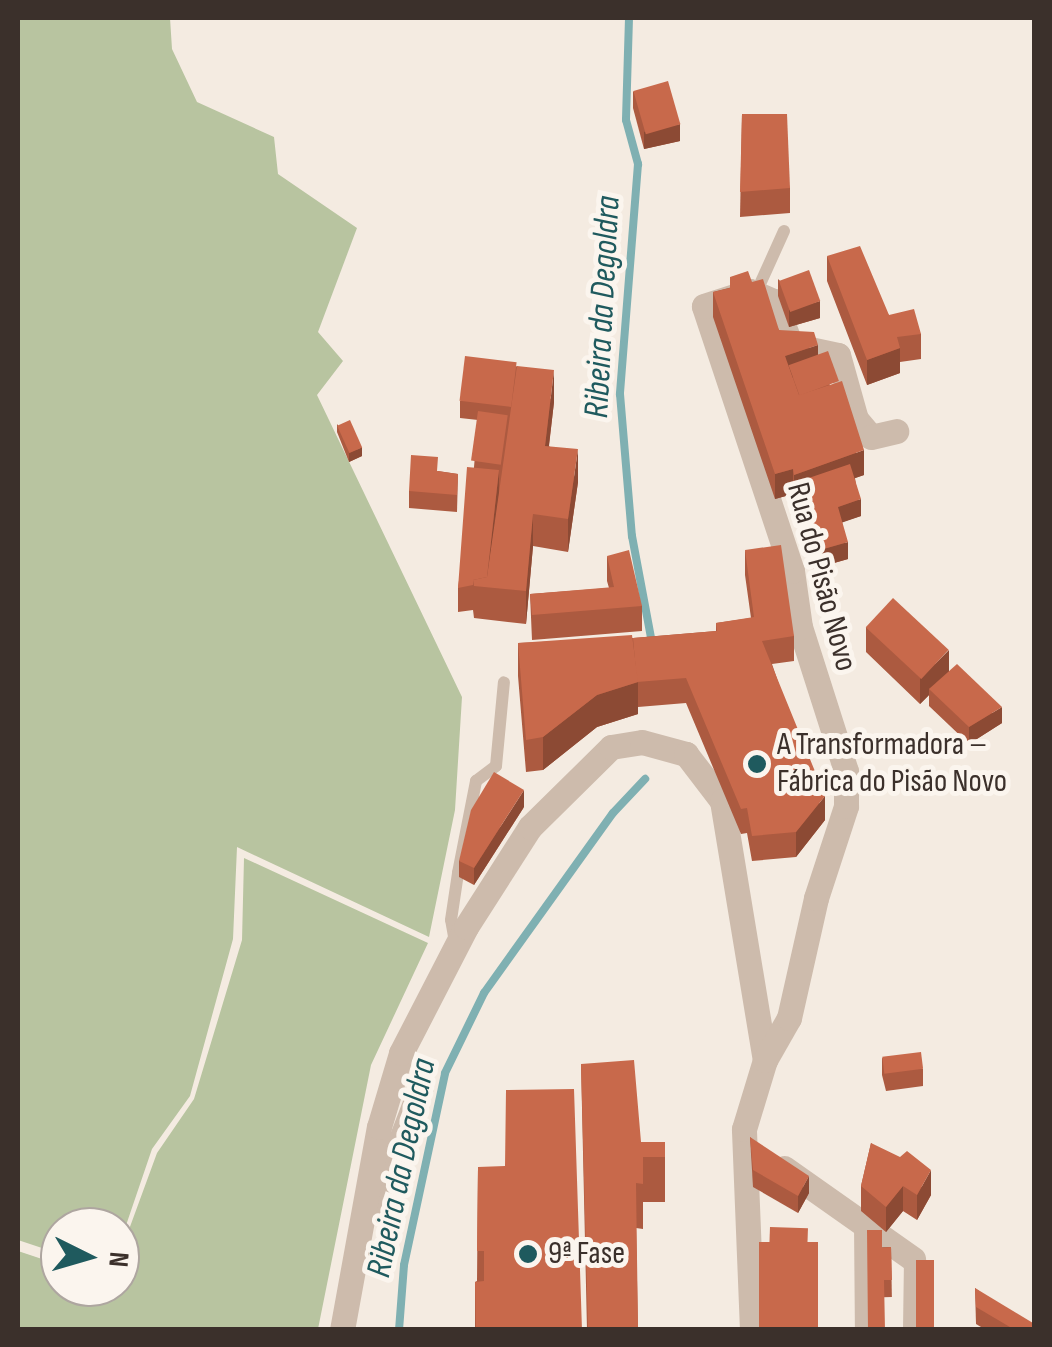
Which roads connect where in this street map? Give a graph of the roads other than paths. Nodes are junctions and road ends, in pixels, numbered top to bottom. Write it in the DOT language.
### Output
graph roads {
  1 [pos="784,231"];
  2 [pos="756,293"];
  3 [pos="896,431"];
  4 [pos="504,682"];
  5 [pos="456,946"];
  6 [pos="765,1060"];
  7 [pos="421,1087"];
  8 [pos="744,1138"];
  9 [pos="863,1224"];
  10 [pos="360,1226"];
  11 [pos="913,1260"];
  12 [pos="342,1330"];
  13 [pos="752,1330"];
  14 [pos="864,1330"];
  15 [pos="912,1330"];
  1 -- 2 [label="lane"];
  2 -- 3 [label="street"];
  2 -- 6 [label="street, Rua do Pisão Novo"];
  4 -- 5 [label="lane"];
  5 -- 6 [label="street"];
  5 -- 10 [label="street"];
  6 -- 8 [label="street, Rua do Pisão Novo"];
  7 -- 10 [label="street"];
  8 -- 9 [label="street"];
  8 -- 13 [label="street, Rua do Pisão Novo"];
  9 -- 11 [label="street"];
  9 -- 14 [label="street"];
  10 -- 12 [label="street"];
  11 -- 15 [label="street"];
}
